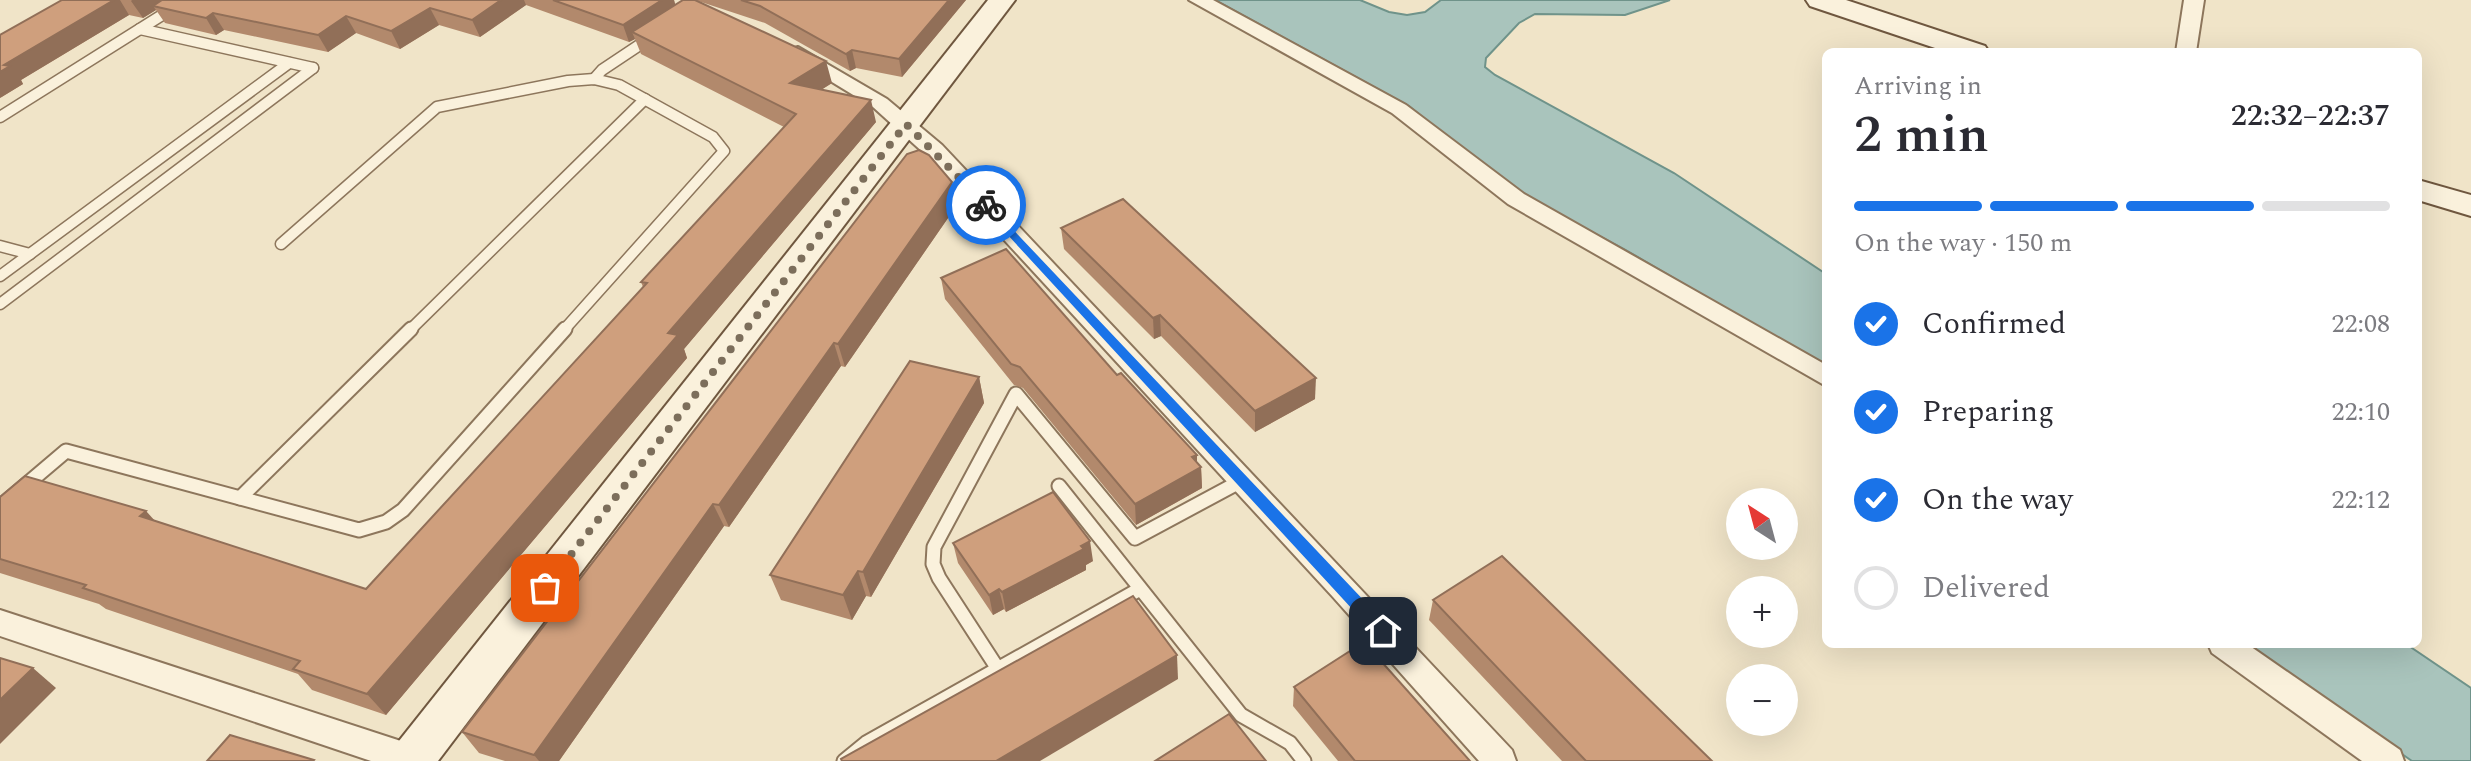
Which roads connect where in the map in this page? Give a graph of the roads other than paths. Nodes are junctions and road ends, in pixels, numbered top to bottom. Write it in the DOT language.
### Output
graph roads {
  1 [pos="186,0"];
  2 [pos="1002,0"];
  3 [pos="1199,0"];
  4 [pos="1819,0"];
  5 [pos="2194,0"];
  6 [pos="140,29"];
  7 [pos="661,31"];
  8 [pos="776,42"];
  9 [pos="1963,48"];
  10 [pos="2187,48"];
  11 [pos="289,63"];
  12 [pos="594,79"];
  13 [pos="645,99"];
  14 [pos="0,117"];
  15 [pos="906,124"];
  16 [pos="2422,191"];
  17 [pos="2471,206"];
  18 [pos="281,244"];
  19 [pos="0,246"];
  20 [pos="30,254"];
  21 [pos="0,276"];
  22 [pos="0,304"];
  23 [pos="1822,375"];
  24 [pos="1243,480"];
  25 [pos="1059,486"];
  26 [pos="240,498"];
  27 [pos="0,507"];
  28 [pos="1140,589"];
  29 [pos="0,623"];
  30 [pos="2229,648"];
  31 [pos="998,669"];
  32 [pos="413,761"];
  33 [pos="844,761"];
  34 [pos="1304,761"];
  35 [pos="1500,761"];
  36 [pos="2388,761"];
  1 -- 6 [label="lane"];
  2 -- 15 [label="street"];
  3 -- 23 [label="street"];
  4 -- 9 [label="street"];
  5 -- 10 [label="street"];
  6 -- 11 [label="lane"];
  6 -- 14 [label="lane"];
  7 -- 12 [label="lane"];
  8 -- 15 [label="street"];
  11 -- 20 [label="lane"];
  11 -- 22 [label="lane"];
  12 -- 13 [label="lane"];
  12 -- 18 [label="lane"];
  13 -- 26 [label="lane"];
  13 -- 26 [label="lane"];
  15 -- 24 [label="street"];
  15 -- 32 [label="street"];
  16 -- 17 [label="street"];
  19 -- 20 [label="lane"];
  20 -- 21 [label="lane"];
  24 -- 31 [label="lane"];
  24 -- 35 [label="street"];
  25 -- 28 [label="lane"];
  26 -- 27 [label="lane"];
  28 -- 31 [label="lane"];
  28 -- 34 [label="lane"];
  29 -- 32 [label="street"];
  30 -- 36 [label="street"];
  31 -- 33 [label="lane"];
}
